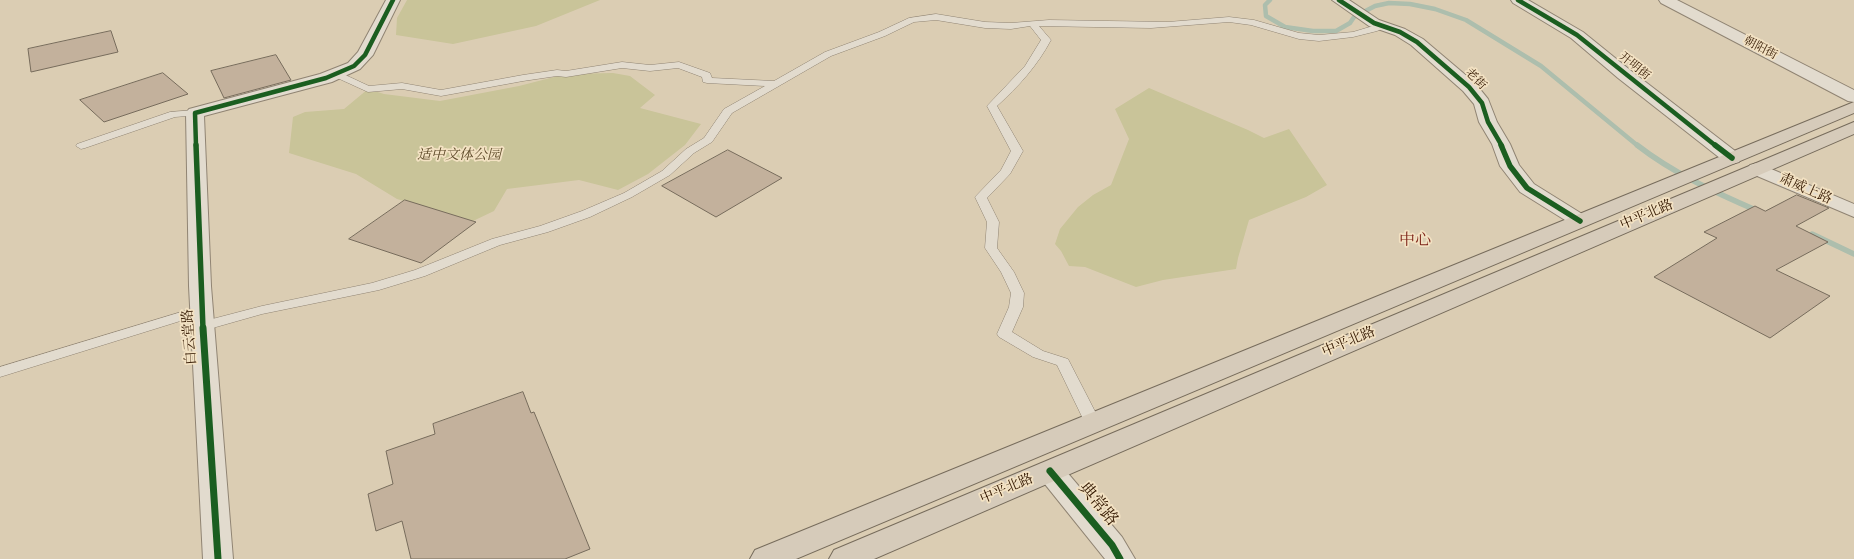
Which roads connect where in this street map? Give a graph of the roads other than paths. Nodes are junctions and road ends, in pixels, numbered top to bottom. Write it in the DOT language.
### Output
graph roads {
  1 [pos="392,0"];
  2 [pos="1339,0"];
  3 [pos="1518,0"];
  4 [pos="1666,0"];
  5 [pos="1032,23"];
  6 [pos="1383,26"];
  7 [pos="336,74"];
  8 [pos="777,84"];
  9 [pos="1854,97"];
  10 [pos="1854,107"];
  11 [pos="195,113"];
  12 [pos="1854,127"];
  13 [pos="81,146"];
  14 [pos="1732,158"];
  15 [pos="1757,169"];
  16 [pos="1854,211"];
  17 [pos="1580,221"];
  18 [pos="202,318"];
  19 [pos="0,372"];
  20 [pos="1093,423"];
  21 [pos="1050,471"];
  22 [pos="218,559"];
  23 [pos="765,559"];
  24 [pos="844,559"];
  25 [pos="1120,559"];
  1 -- 7 [label="street"];
  2 -- 6 [label="street, 老街"];
  3 -- 14 [label="street, 开明街"];
  4 -- 9 [label="street, 朝阳街"];
  5 -- 6 [label="lane"];
  5 -- 8 [label="lane"];
  5 -- 20 [label="lane"];
  6 -- 17 [label="street, 老街"];
  7 -- 8 [label="lane"];
  7 -- 11 [label="street"];
  8 -- 18 [label="lane"];
  10 -- 14 [label="highway"];
  11 -- 13 [label="lane"];
  11 -- 18 [label="street, 白云堂路"];
  12 -- 15 [label="highway, 中平北路"];
  14 -- 17 [label="highway"];
  15 -- 16 [label="street, 肃威上路"];
  15 -- 21 [label="highway, 中平北路"];
  17 -- 20 [label="highway"];
  18 -- 19 [label="lane"];
  18 -- 22 [label="street, 白云堂路"];
  20 -- 23 [label="highway"];
  21 -- 24 [label="highway, 中平北路"];
  21 -- 25 [label="street, 典常路"];
}
